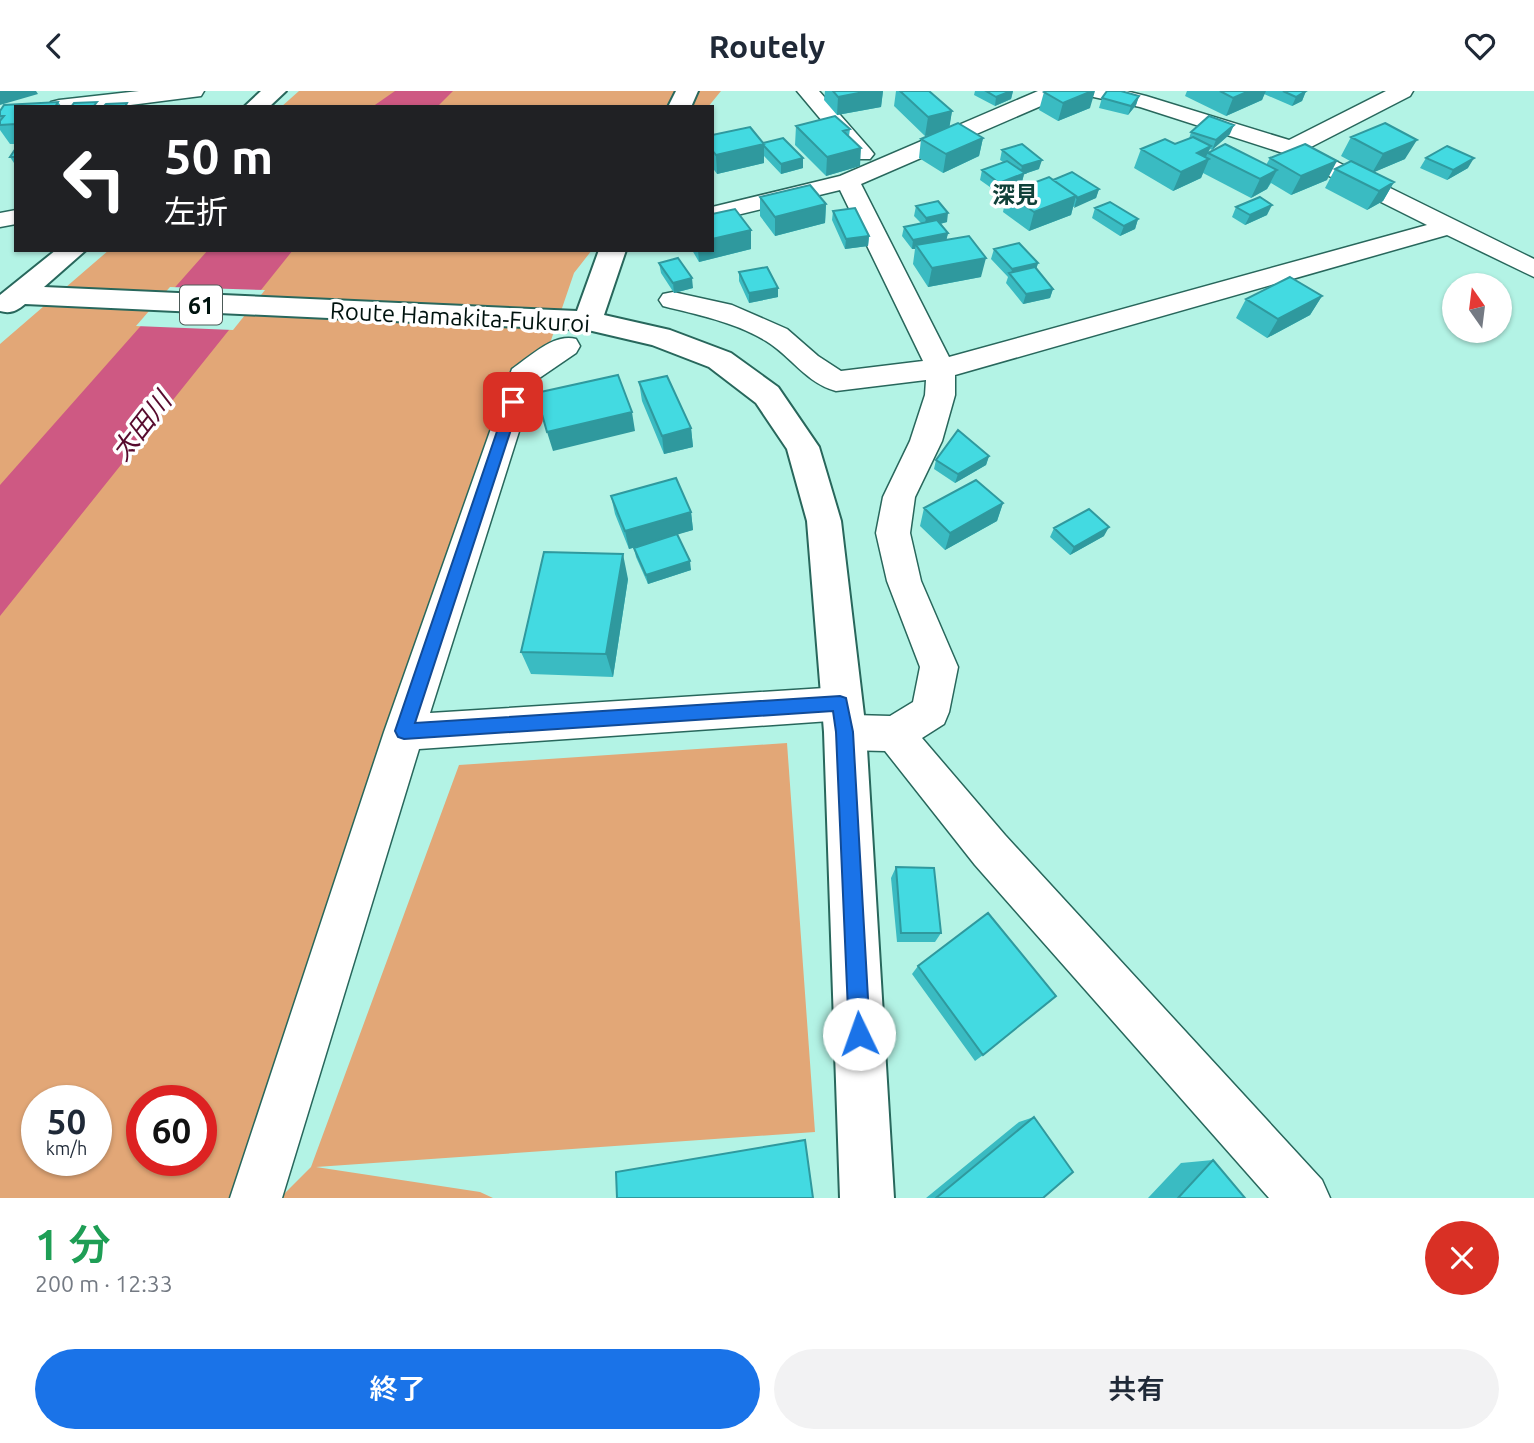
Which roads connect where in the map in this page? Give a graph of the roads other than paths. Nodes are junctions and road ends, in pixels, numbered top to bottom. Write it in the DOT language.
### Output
graph roads {
  1 [pos="193,91"];
  2 [pos="275,91"];
  3 [pos="808,91"];
  4 [pos="1056,91"];
  5 [pos="1097,91"];
  6 [pos="1402,91"];
  7 [pos="159,98"];
  8 [pos="81,105"];
  9 [pos="258,105"];
  10 [pos="1291,148"];
  11 [pos="875,168"];
  12 [pos="848,181"];
  13 [pos="714,214"];
  14 [pos="1449,227"];
  15 [pos="71,252"];
  16 [pos="612,252"];
  17 [pos="1534,269"];
  18 [pos="673,300"];
  19 [pos="9,303"];
  20 [pos="577,333"];
  21 [pos="941,369"];
  22 [pos="842,718"];
  23 [pos="404,731"];
  24 [pos="895,734"];
  25 [pos="256,1198"];
  26 [pos="867,1198"];
  27 [pos="1304,1198"];
  1 -- 7 [label="street"];
  2 -- 9 [label="main road"];
  3 -- 11 [label="street"];
  4 -- 11 [label="street"];
  5 -- 10 [label="street"];
  6 -- 10 [label="street"];
  7 -- 8 [label="street"];
  10 -- 14 [label="street"];
  11 -- 12 [label="street"];
  12 -- 13 [label="street"];
  12 -- 21 [label="street"];
  14 -- 17 [label="street"];
  14 -- 21 [label="street"];
  15 -- 19 [label="main road, Route Hamakita-Fukuroi / 61"];
  16 -- 20 [label="main road"];
  18 -- 21 [label="street"];
  19 -- 20 [label="main road, Route Hamakita-Fukuroi / 61"];
  20 -- 22 [label="main road, Route Hamakita-Fukuroi / 61"];
  20 -- 23 [label="street"];
  21 -- 24 [label="street"];
  22 -- 23 [label="street"];
  22 -- 24 [label="street"];
  22 -- 26 [label="main road, Route Hamakita-Fukuroi / 61"];
  23 -- 25 [label="street"];
  24 -- 27 [label="street"];
}
